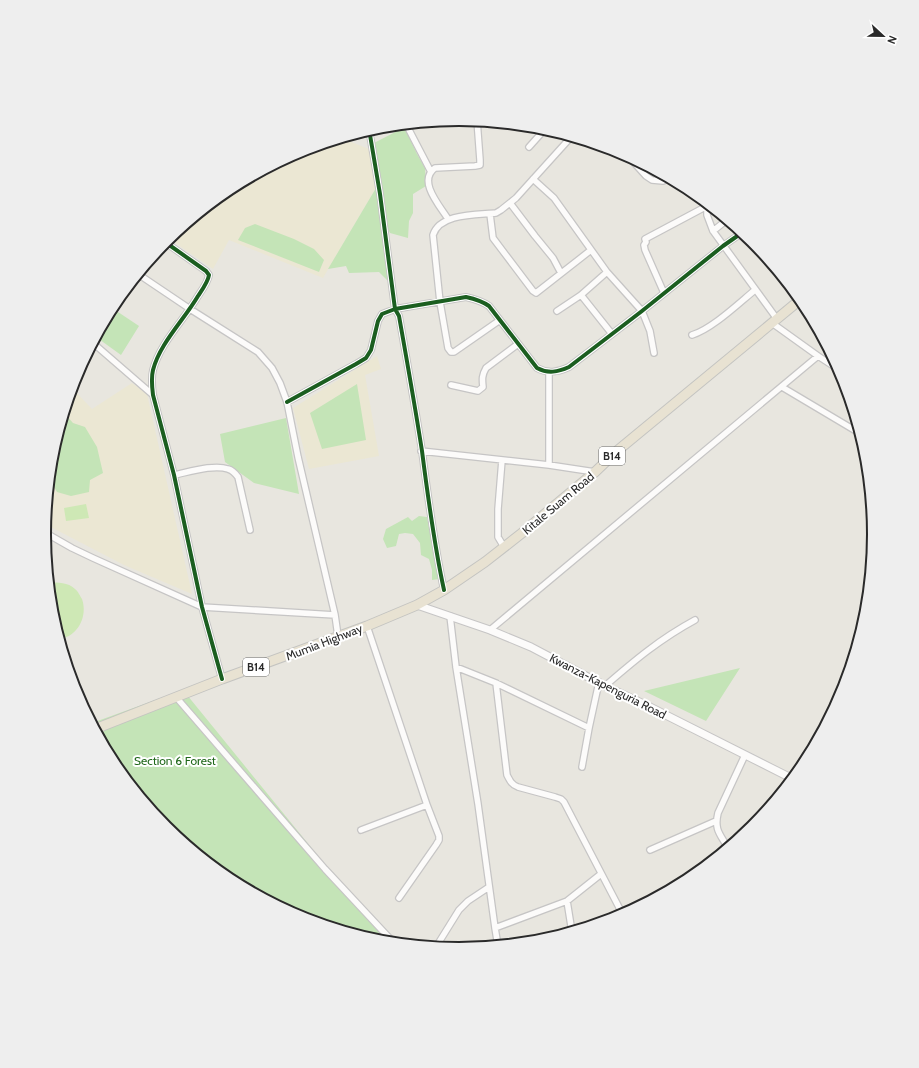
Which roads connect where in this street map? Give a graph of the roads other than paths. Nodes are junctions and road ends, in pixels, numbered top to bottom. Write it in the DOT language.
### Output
graph roads {
  1 [pos="477,126"];
  2 [pos="408,129"];
  3 [pos="541,133"];
  4 [pos="370,135"];
  5 [pos="568,140"];
  6 [pos="529,147"];
  7 [pos="638,167"];
  8 [pos="431,172"];
  9 [pos="533,179"];
  10 [pos="665,180"];
  11 [pos="510,203"];
  12 [pos="703,206"];
  13 [pos="707,209"];
  14 [pos="490,214"];
  15 [pos="448,219"];
  16 [pos="724,223"];
  17 [pos="713,231"];
  18 [pos="738,236"];
  19 [pos="170,246"];
  20 [pos="723,246"];
  21 [pos="591,250"];
  22 [pos="607,272"];
  23 [pos="561,273"];
  24 [pos="142,277"];
  25 [pos="755,290"];
  26 [pos="664,293"];
  27 [pos="581,295"];
  28 [pos="440,302"];
  29 [pos="796,303"];
  30 [pos="190,309"];
  31 [pos="395,309"];
  32 [pos="642,311"];
  33 [pos="557,312"];
  34 [pos="500,320"];
  35 [pos="774,321"];
  36 [pos="612,334"];
  37 [pos="692,335"];
  38 [pos="518,344"];
  39 [pos="96,347"];
  40 [pos="654,353"];
  41 [pos="818,356"];
  42 [pos="831,365"];
  43 [pos="549,372"];
  44 [pos="451,384"];
  45 [pos="782,387"];
  46 [pos="153,395"];
  47 [pos="287,402"];
  48 [pos="854,430"];
  49 [pos="422,451"];
  50 [pos="502,460"];
  51 [pos="549,465"];
  52 [pos="595,472"];
  53 [pos="174,475"];
  54 [pos="250,530"];
  55 [pos="51,536"];
  56 [pos="504,547"];
  57 [pos="444,590"];
  58 [pos="417,605"];
  59 [pos="202,607"];
  60 [pos="335,615"];
  61 [pos="450,616"];
  62 [pos="695,620"];
  63 [pos="367,626"];
  64 [pos="490,630"];
  65 [pos="338,636"];
  66 [pos="456,667"];
  67 [pos="222,679"];
  68 [pos="496,683"];
  69 [pos="602,684"];
  70 [pos="176,697"];
  71 [pos="100,727"];
  72 [pos="589,728"];
  73 [pos="745,755"];
  74 [pos="582,767"];
  75 [pos="788,777"];
  76 [pos="427,805"];
  77 [pos="716,821"];
  78 [pos="361,830"];
  79 [pos="725,844"];
  80 [pos="650,850"];
  81 [pos="601,874"];
  82 [pos="489,887"];
  83 [pos="399,898"];
  84 [pos="567,901"];
  85 [pos="620,909"];
  86 [pos="571,927"];
  87 [pos="495,928"];
  88 [pos="388,936"];
  89 [pos="497,941"];
  90 [pos="439,942"];
  1 -- 8 [label="street"];
  2 -- 8 [label="street"];
  3 -- 6 [label="street"];
  4 -- 31 [label="street"];
  5 -- 9 [label="street"];
  7 -- 10 [label="street"];
  8 -- 15 [label="street"];
  9 -- 11 [label="street"];
  9 -- 21 [label="street"];
  11 -- 14 [label="street"];
  11 -- 23 [label="street"];
  12 -- 26 [label="street"];
  13 -- 17 [label="street"];
  14 -- 15 [label="street"];
  14 -- 23 [label="street"];
  15 -- 28 [label="street"];
  16 -- 17 [label="street"];
  17 -- 20 [label="street"];
  18 -- 20 [label="street"];
  19 -- 30 [label="street"];
  20 -- 25 [label="street"];
  20 -- 26 [label="street"];
  21 -- 22 [label="street"];
  21 -- 23 [label="street"];
  22 -- 27 [label="street"];
  22 -- 32 [label="street"];
  24 -- 30 [label="street"];
  25 -- 35 [label="street"];
  25 -- 37 [label="street"];
  26 -- 32 [label="street"];
  27 -- 33 [label="street"];
  27 -- 36 [label="street"];
  28 -- 31 [label="street"];
  28 -- 34 [label="street"];
  28 -- 34 [label="street"];
  29 -- 35 [label="highway, Kitale Suam Road / B14"];
  30 -- 46 [label="street"];
  30 -- 47 [label="street"];
  31 -- 47 [label="street"];
  31 -- 49 [label="street"];
  32 -- 36 [label="street"];
  32 -- 40 [label="street"];
  34 -- 38 [label="street"];
  35 -- 41 [label="street"];
  35 -- 52 [label="highway, Kitale Suam Road / B14"];
  36 -- 43 [label="street"];
  38 -- 43 [label="street"];
  38 -- 44 [label="street"];
  39 -- 46 [label="street"];
  41 -- 42 [label="street"];
  41 -- 45 [label="street"];
  43 -- 51 [label="street"];
  45 -- 48 [label="street"];
  45 -- 64 [label="street"];
  46 -- 53 [label="street"];
  47 -- 60 [label="street"];
  49 -- 50 [label="street"];
  49 -- 57 [label="street"];
  50 -- 51 [label="street"];
  50 -- 56 [label="street"];
  51 -- 52 [label="street"];
  52 -- 56 [label="highway, Kitale Suam Road / B14"];
  53 -- 54 [label="street"];
  53 -- 59 [label="street"];
  55 -- 59 [label="street"];
  56 -- 57 [label="highway, Kitale Suam Road / B14"];
  57 -- 58 [label="highway, Kitale Suam Road / B14"];
  58 -- 61 [label="street, Kwanza-Kapenguria Road"];
  58 -- 63 [label="highway, Mumia Highway / B14"];
  59 -- 60 [label="street"];
  59 -- 67 [label="street"];
  60 -- 65 [label="street"];
  61 -- 64 [label="street, Kwanza-Kapenguria Road"];
  61 -- 66 [label="street"];
  62 -- 69 [label="street"];
  63 -- 65 [label="highway, Mumia Highway / B14"];
  63 -- 76 [label="street"];
  64 -- 69 [label="street, Kwanza-Kapenguria Road"];
  65 -- 67 [label="highway, Mumia Highway / B14"];
  66 -- 68 [label="street"];
  66 -- 82 [label="street"];
  67 -- 70 [label="highway, Mumia Highway / B14"];
  68 -- 72 [label="street"];
  68 -- 81 [label="street"];
  69 -- 72 [label="street"];
  69 -- 73 [label="street, Kwanza-Kapenguria Road"];
  70 -- 71 [label="highway, Mumia Highway / B14"];
  70 -- 88 [label="street"];
  72 -- 74 [label="street"];
  73 -- 75 [label="street, Kwanza-Kapenguria Road"];
  73 -- 77 [label="street"];
  76 -- 78 [label="street"];
  76 -- 83 [label="street"];
  77 -- 79 [label="street"];
  77 -- 80 [label="street"];
  81 -- 84 [label="street"];
  81 -- 85 [label="street"];
  82 -- 87 [label="street"];
  82 -- 90 [label="street"];
  84 -- 86 [label="street"];
  84 -- 87 [label="street"];
  87 -- 89 [label="street"];
}
